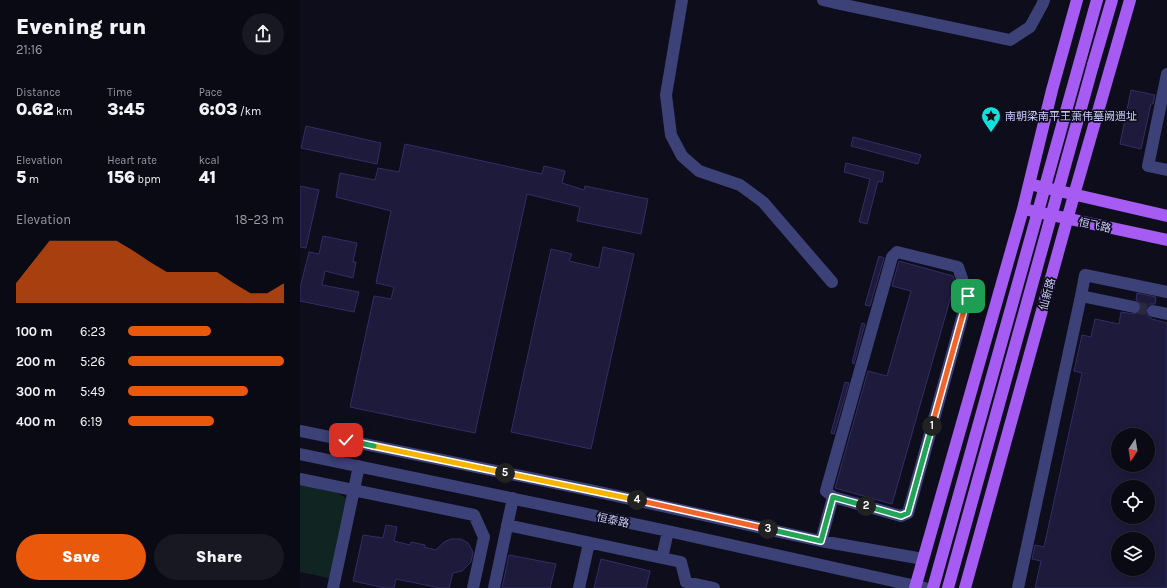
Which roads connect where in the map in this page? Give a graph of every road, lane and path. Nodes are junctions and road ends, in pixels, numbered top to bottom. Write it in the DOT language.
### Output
graph roads {
  1 [pos="682,0"];
  2 [pos="822,0"];
  3 [pos="1044,0"];
  4 [pos="1072,0"];
  5 [pos="1077,0"];
  6 [pos="1097,0"];
  7 [pos="1112,0"];
  8 [pos="1130,0"];
  9 [pos="841,2"];
  10 [pos="1066,41"];
  11 [pos="1167,74"];
  12 [pos="1167,170"];
  13 [pos="1029,184"];
  14 [pos="1074,195"];
  15 [pos="1022,209"];
  16 [pos="1167,216"];
  17 [pos="1067,219"];
  18 [pos="1167,240"];
  19 [pos="832,282"];
  20 [pos="1167,292"];
  21 [pos="1081,296"];
  22 [pos="1134,307"];
  23 [pos="1153,311"];
  24 [pos="1167,314"];
  25 [pos="300,431"];
  26 [pos="300,454"];
  27 [pos="359,466"];
  28 [pos="300,479"];
  29 [pos="354,490"];
  30 [pos="833,497"];
  31 [pos="513,498"];
  32 [pos="507,525"];
  33 [pos="668,531"];
  34 [pos="821,541"];
  35 [pos="589,542"];
  36 [pos="662,558"];
  37 [pos="923,559"];
  38 [pos="919,587"];
  39 [pos="333,588"];
  40 [pos="473,588"];
  41 [pos="494,588"];
  42 [pos="579,588"];
  43 [pos="714,588"];
  44 [pos="933,588"];
  45 [pos="948,588"];
  46 [pos="966,588"];
  47 [pos="1018,588"];
  1 -- 19 [label="street"];
  2 -- 9 [label="street"];
  3 -- 9 [label="street"];
  4 -- 10 [label="main road"];
  5 -- 10 [label="main road"];
  6 -- 44 [label="main road, bridge"];
  7 -- 45 [label="main road, 仙新路, bridge"];
  8 -- 14 [label="main road, 仙新路"];
  10 -- 13 [label="main road"];
  11 -- 12 [label="street"];
  13 -- 14 [label="main road"];
  13 -- 15 [label="main road"];
  14 -- 16 [label="main road"];
  14 -- 17 [label="main road, 仙新路"];
  15 -- 17 [label="main road, 恒飞路"];
  15 -- 37 [label="main road"];
  17 -- 18 [label="main road, 恒飞路"];
  17 -- 46 [label="main road, 仙新路"];
  20 -- 21 [label="street"];
  21 -- 22 [label="street"];
  21 -- 47 [label="street"];
  23 -- 24 [label="street"];
  25 -- 34 [label="street"];
  26 -- 27 [label="street, 恒泰路"];
  27 -- 29 [label="street"];
  27 -- 31 [label="street, 恒泰路"];
  28 -- 29 [label="street"];
  29 -- 39 [label="street"];
  29 -- 40 [label="street"];
  30 -- 30 [label="street"];
  30 -- 34 [label="street"];
  31 -- 32 [label="street"];
  31 -- 33 [label="street, 恒泰路"];
  32 -- 35 [label="street"];
  32 -- 41 [label="street"];
  33 -- 36 [label="street"];
  33 -- 38 [label="street, 恒泰路"];
  34 -- 37 [label="street"];
  35 -- 36 [label="street"];
  35 -- 42 [label="street"];
  36 -- 43 [label="street"];
  37 -- 38 [label="main road"];
}
